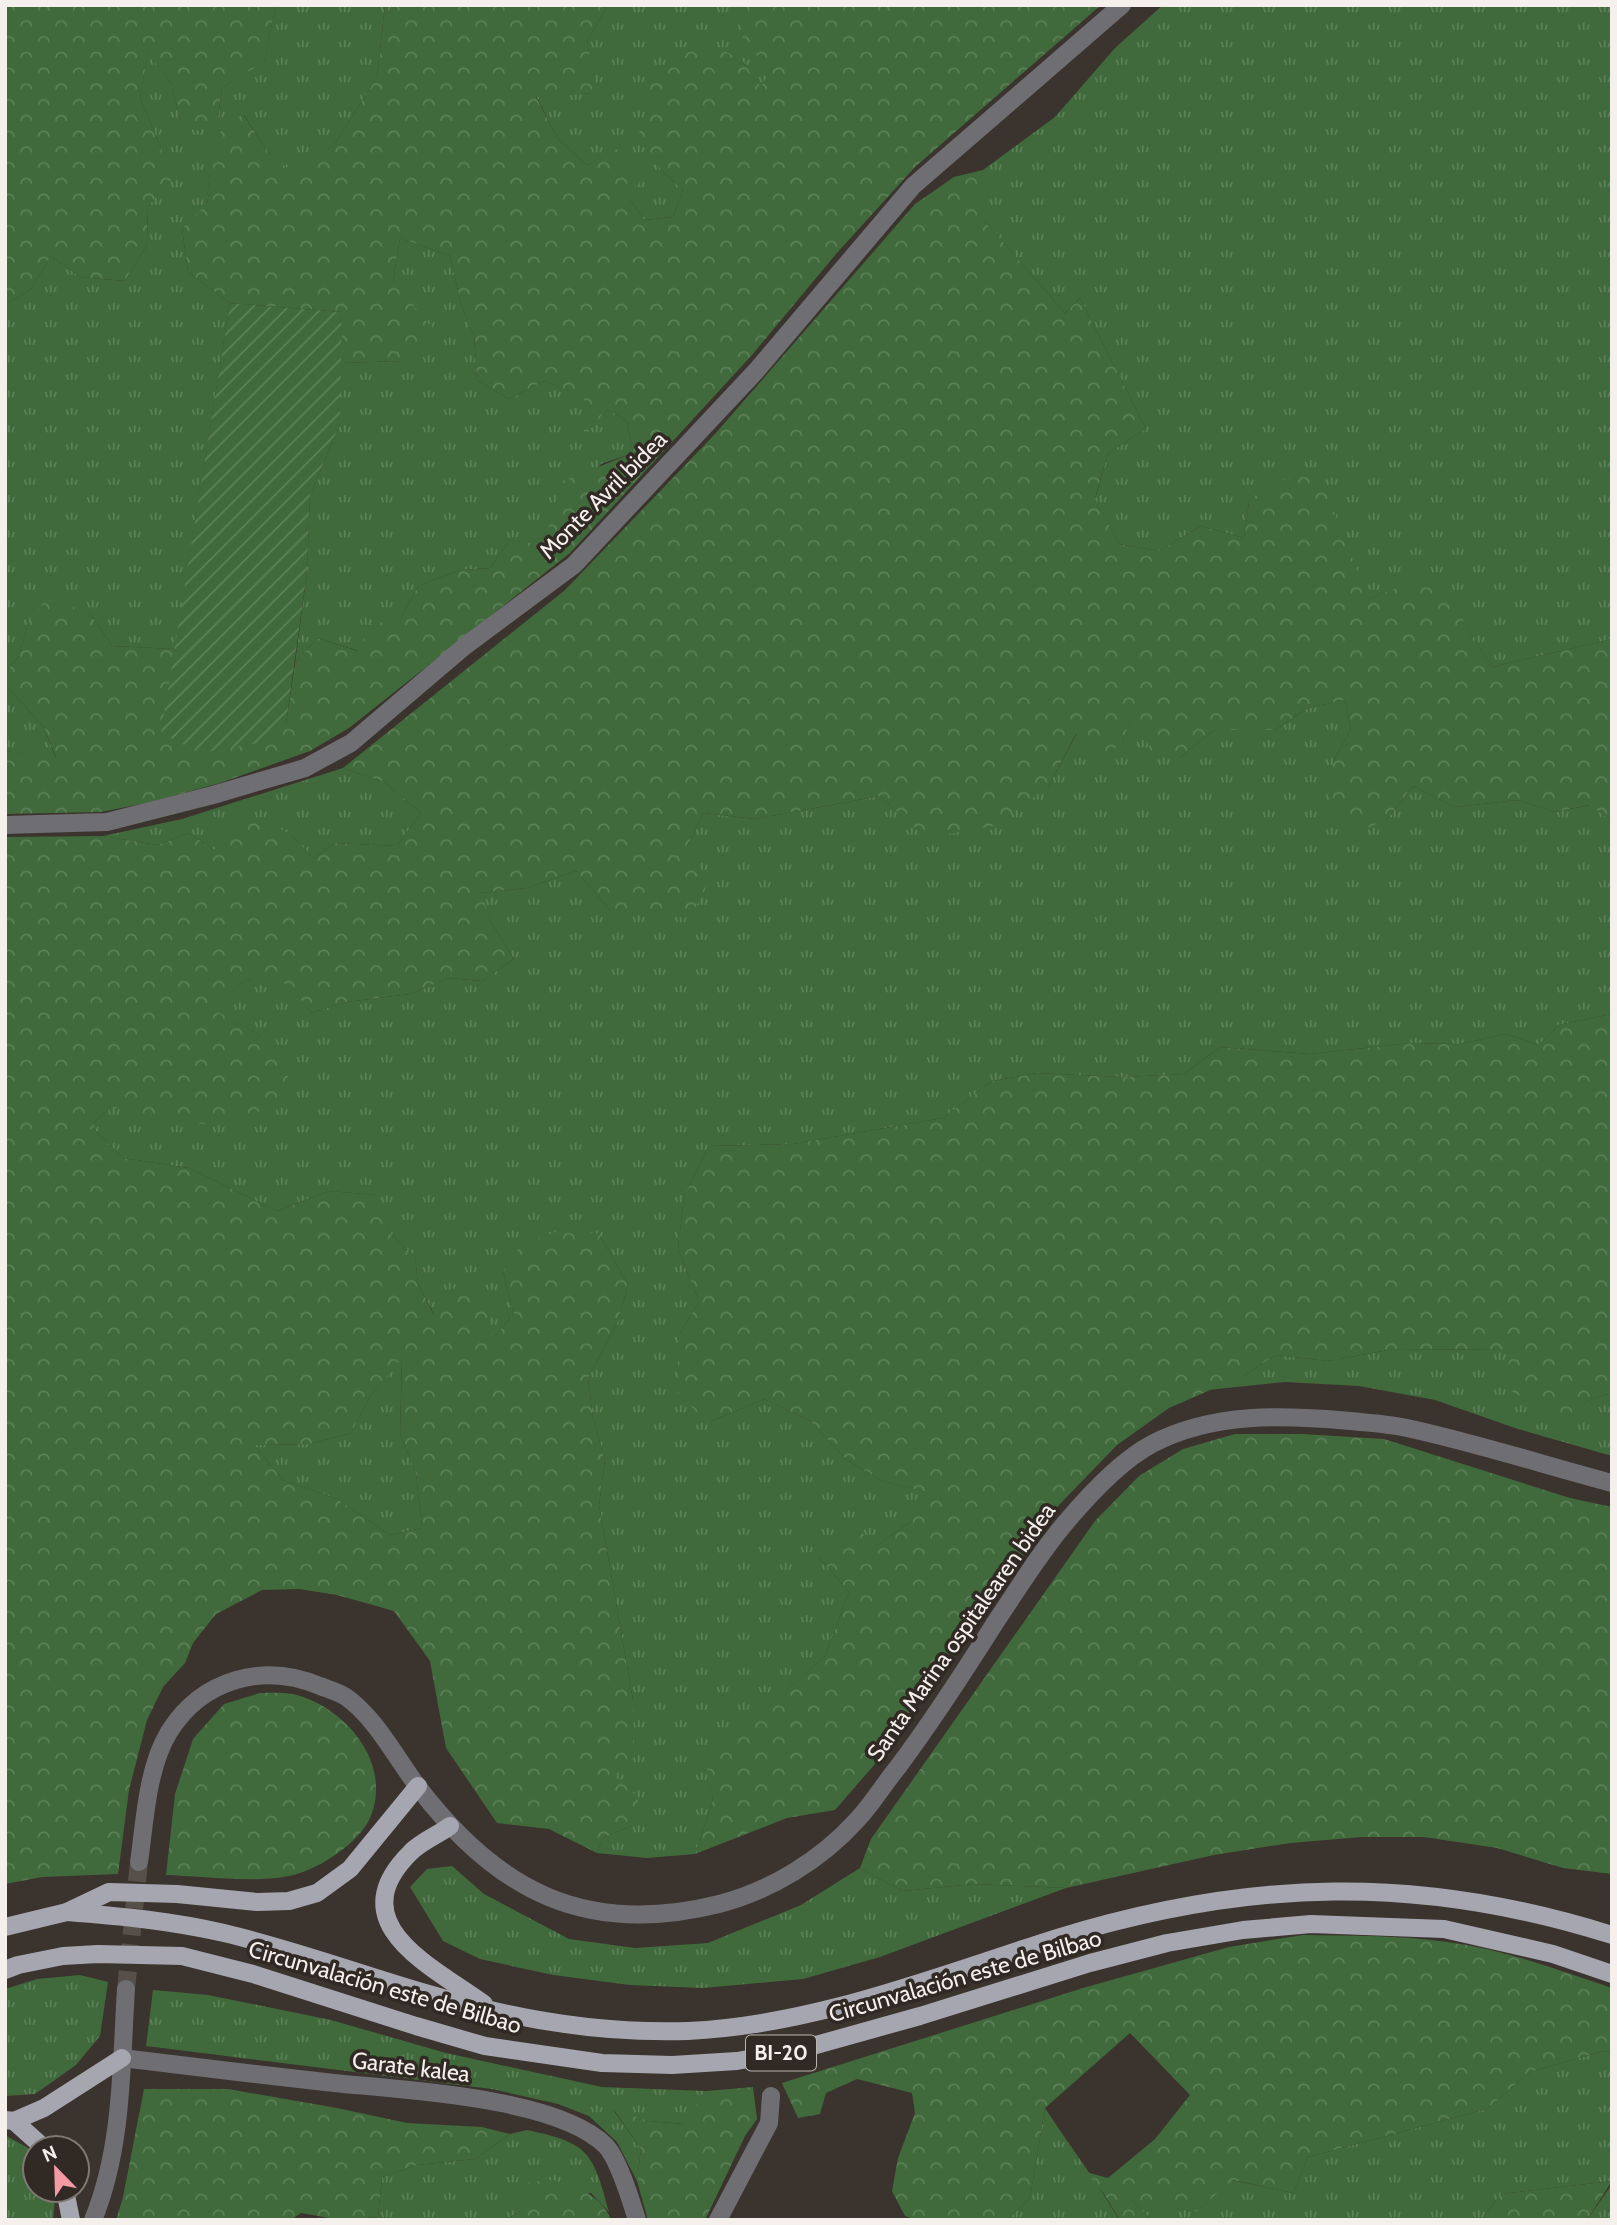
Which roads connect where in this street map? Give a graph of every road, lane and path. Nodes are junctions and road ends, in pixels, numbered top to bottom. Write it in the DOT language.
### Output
graph roads {
  1 [pos="1122,5"];
  2 [pos="5,825"];
  3 [pos="1612,1483"];
  4 [pos="418,1786"];
  5 [pos="399,1809"];
  6 [pos="450,1826"];
  7 [pos="139,1862"];
  8 [pos="67,1912"];
  9 [pos="5,1927"];
  10 [pos="1612,1935"];
  11 [pos="5,1970"];
  12 [pos="1612,1973"];
  13 [pos="126,1989"];
  14 [pos="496,2012"];
  15 [pos="122,2058"];
  16 [pos="771,2096"];
  17 [pos="10,2120"];
  18 [pos="27,2134"];
  19 [pos="93,2220"];
  20 [pos="637,2220"];
  21 [pos="718,2220"];
  1 -- 2 [label="street, Monte Avril bidea"];
  3 -- 6 [label="street, Santa Marina ospitalearen bidea"];
  4 -- 5 [label="main road"];
  4 -- 6 [label="street"];
  4 -- 7 [label="street"];
  5 -- 6 [label="street"];
  5 -- 8 [label="main road"];
  6 -- 14 [label="main road"];
  8 -- 9 [label="main road, BI-20"];
  8 -- 14 [label="main road, Circunvalación este de Bilbao / BI-20"];
  10 -- 14 [label="main road, Circunvalación este de Bilbao / BI-20"];
  11 -- 12 [label="main road, Circunvalación este de Bilbao / BI-20"];
  13 -- 15 [label="street"];
  15 -- 17 [label="main road"];
  15 -- 19 [label="street"];
  15 -- 20 [label="street, Garate kalea"];
  16 -- 21 [label="street"];
  17 -- 18 [label="main road"];
}
